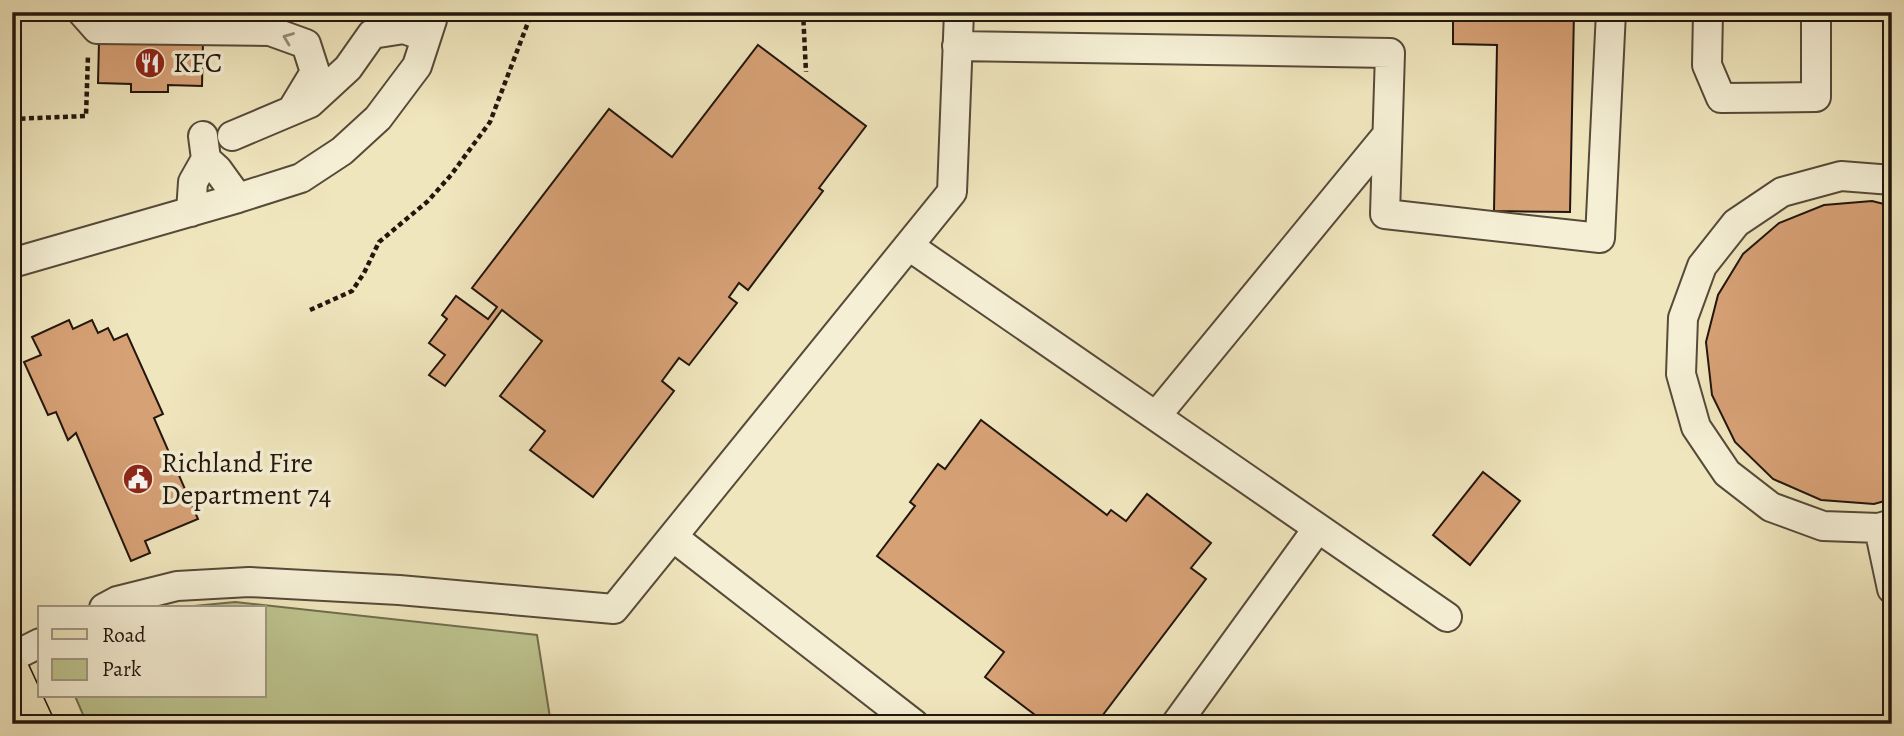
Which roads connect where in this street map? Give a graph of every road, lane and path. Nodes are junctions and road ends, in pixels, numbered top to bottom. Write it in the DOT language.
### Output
graph roads {
  1 [pos="82,12"];
  2 [pos="382,12"];
  3 [pos="532,12"];
  4 [pos="803,12"];
  5 [pos="959,12"];
  6 [pos="1611,12"];
  7 [pos="1708,12"];
  8 [pos="1816,12"];
  9 [pos="431,23"];
  10 [pos="957,46"];
  11 [pos="88,48"];
  12 [pos="806,72"];
  13 [pos="292,110"];
  14 [pos="12,119"];
  15 [pos="1387,135"];
  16 [pos="232,136"];
  17 [pos="1892,180"];
  18 [pos="238,198"];
  19 [pos="191,212"];
  20 [pos="909,246"];
  21 [pos="12,263"];
  22 [pos="310,310"];
  23 [pos="1156,416"];
  24 [pos="1885,526"];
  25 [pos="1318,528"];
  26 [pos="673,537"];
  27 [pos="1892,590"];
  28 [pos="108,606"];
  29 [pos="1447,617"];
  30 [pos="38,644"];
  31 [pos="12,657"];
  32 [pos="12,672"];
  33 [pos="36,724"];
  34 [pos="914,724"];
  35 [pos="1176,724"];
  13 -- 1 [label="lane, one-way"];
  2 -- 9 [label="lane"];
  3 -- 22 [label="path"];
  4 -- 12 [label="path"];
  5 -- 10 [label="lane"];
  6 -- 15 [label="lane"];
  7 -- 8 [label="lane"];
  9 -- 13 [label="lane"];
  9 -- 18 [label="lane"];
  10 -- 15 [label="lane"];
  10 -- 20 [label="lane"];
  11 -- 14 [label="path"];
  13 -- 16 [label="lane"];
  15 -- 23 [label="lane"];
  17 -- 24 [label="lane"];
  18 -- 19 [label="lane"];
  18 -- 19 [label="lane"];
  19 -- 21 [label="lane"];
  20 -- 23 [label="lane"];
  20 -- 26 [label="lane"];
  23 -- 25 [label="lane"];
  24 -- 27 [label="lane"];
  25 -- 29 [label="lane"];
  25 -- 35 [label="lane"];
  26 -- 28 [label="lane"];
  26 -- 34 [label="lane"];
  30 -- 31 [label="lane"];
  32 -- 33 [label="main road"];
}
